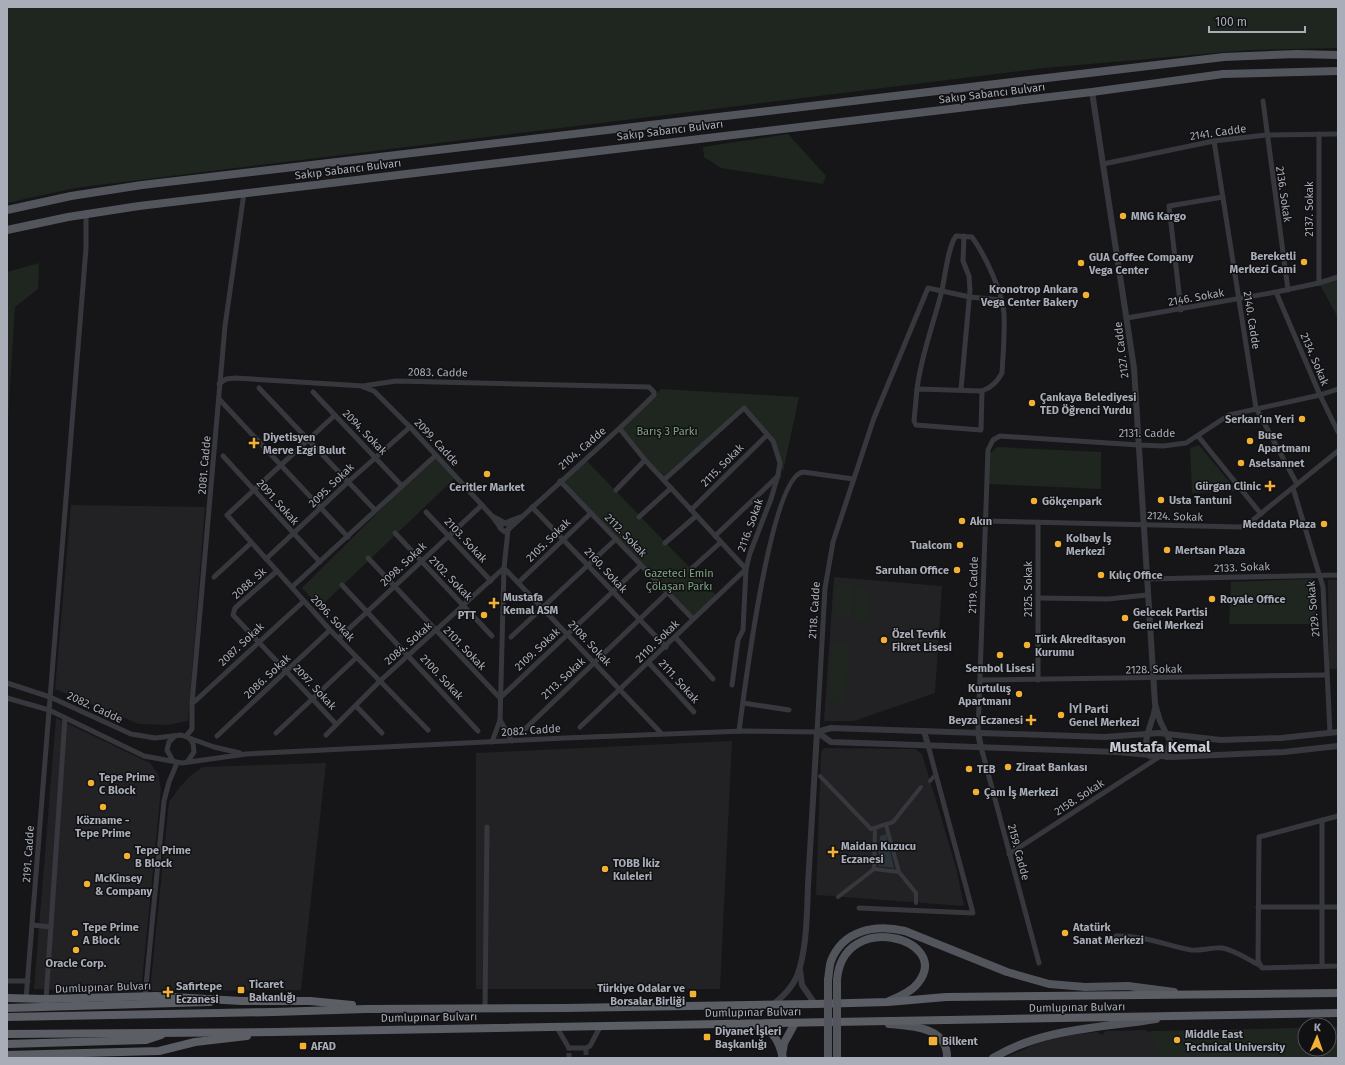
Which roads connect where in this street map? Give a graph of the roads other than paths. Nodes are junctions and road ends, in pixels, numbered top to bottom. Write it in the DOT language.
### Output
graph roads {
  1 [pos="1338,55"];
  2 [pos="1338,71"];
  3 [pos="1092,92"];
  4 [pos="1263,101"];
  5 [pos="1319,134"];
  6 [pos="1338,134"];
  7 [pos="1266,135"];
  8 [pos="1214,141"];
  9 [pos="1103,164"];
  10 [pos="244,193"];
  11 [pos="1223,197"];
  12 [pos="7,210"];
  13 [pos="86,214"];
  14 [pos="7,230"];
  15 [pos="964,236"];
  16 [pos="1338,277"];
  17 [pos="1319,283"];
  18 [pos="942,290"];
  19 [pos="1288,290"];
  20 [pos="1276,292"];
  21 [pos="970,297"];
  22 [pos="1239,299"];
  23 [pos="1001,300"];
  24 [pos="1181,310"];
  25 [pos="1128,318"];
  26 [pos="219,384"];
  27 [pos="363,386"];
  28 [pos="259,388"];
  29 [pos="917,389"];
  30 [pos="961,389"];
  31 [pos="1338,389"];
  32 [pos="982,391"];
  33 [pos="313,392"];
  34 [pos="654,395"];
  35 [pos="1320,395"];
  36 [pos="219,399"];
  37 [pos="1256,408"];
  38 [pos="335,415"];
  39 [pos="410,427"];
  40 [pos="620,429"];
  41 [pos="1338,432"];
  42 [pos="767,435"];
  43 [pos="1198,436"];
  44 [pos="309,439"];
  45 [pos="993,440"];
  46 [pos="1139,445"];
  47 [pos="1338,451"];
  48 [pos="436,455"];
  49 [pos="223,456"];
  50 [pos="375,457"];
  51 [pos="645,460"];
  52 [pos="282,464"];
  53 [pos="778,475"];
  54 [pos="853,479"];
  55 [pos="664,480"];
  56 [pos="560,481"];
  57 [pos="348,482"];
  58 [pos="1298,484"];
  59 [pos="402,486"];
  60 [pos="671,488"];
  61 [pos="1293,488"];
  62 [pos="616,490"];
  63 [pos="254,491"];
  64 [pos="482,505"];
  65 [pos="532,506"];
  66 [pos="320,509"];
  67 [pos="375,510"];
  68 [pos="691,510"];
  69 [pos="426,512"];
  70 [pos="591,513"];
  71 [pos="1261,514"];
  72 [pos="523,516"];
  73 [pos="696,516"];
  74 [pos="639,517"];
  75 [pos="985,521"];
  76 [pos="1038,522"];
  77 [pos="1143,524"];
  78 [pos="502,526"];
  79 [pos="509,529"];
  80 [pos="395,533"];
  81 [pos="294,534"];
  82 [pos="449,536"];
  83 [pos="715,536"];
  84 [pos="348,537"];
  85 [pos="616,539"];
  86 [pos="564,540"];
  87 [pos="721,542"];
  88 [pos="251,543"];
  89 [pos="665,543"];
  90 [pos="506,546"];
  91 [pos="368,558"];
  92 [pos="266,559"];
  93 [pos="421,561"];
  94 [pos="320,562"];
  95 [pos="641,565"];
  96 [pos="588,566"];
  97 [pos="504,568"];
  98 [pos="746,569"];
  99 [pos="690,570"];
  100 [pos="277,571"];
  101 [pos="1320,574"];
  102 [pos="1338,575"];
  103 [pos="214,577"];
  104 [pos="1146,579"];
  105 [pos="491,581"];
  106 [pos="519,582"];
  107 [pos="342,585"];
  108 [pos="292,587"];
  109 [pos="394,587"];
  110 [pos="612,592"];
  111 [pos="667,593"];
  112 [pos="1147,595"];
  113 [pos="1038,598"];
  114 [pos="304,601"];
  115 [pos="464,606"];
  116 [pos="543,608"];
  117 [pos="233,610"];
  118 [pos="366,612"];
  119 [pos="693,619"];
  120 [pos="639,620"];
  121 [pos="330,630"];
  122 [pos="436,632"];
  123 [pos="568,634"];
  124 [pos="492,636"];
  125 [pos="511,637"];
  126 [pos="339,638"];
  127 [pos="676,638"];
  128 [pos="258,641"];
  129 [pos="666,647"];
  130 [pos="408,655"];
  131 [pos="356,658"];
  132 [pos="595,663"];
  133 [pos="649,663"];
  134 [pos="286,671"];
  135 [pos="1327,675"];
  136 [pos="713,679"];
  137 [pos="1153,679"];
  138 [pos="980,680"];
  139 [pos="1038,680"];
  140 [pos="380,681"];
  141 [pos="7,683"];
  142 [pos="732,685"];
  143 [pos="620,690"];
  144 [pos="50,697"];
  145 [pos="7,698"];
  146 [pos="500,698"];
  147 [pos="312,699"];
  148 [pos="192,703"];
  149 [pos="743,703"];
  150 [pos="1155,704"];
  151 [pos="356,706"];
  152 [pos="49,710"];
  153 [pos="789,710"];
  154 [pos="694,712"];
  155 [pos="65,718"];
  156 [pos="500,720"];
  157 [pos="336,724"];
  158 [pos="580,727"];
  159 [pos="525,729"];
  160 [pos="428,730"];
  161 [pos="478,731"];
  162 [pos="739,731"];
  163 [pos="924,731"];
  164 [pos="816,732"];
  165 [pos="1338,732"];
  166 [pos="382,733"];
  167 [pos="978,733"];
  168 [pos="1148,733"];
  169 [pos="1167,733"];
  170 [pos="1330,733"];
  171 [pos="276,734"];
  172 [pos="661,734"];
  173 [pos="326,735"];
  174 [pos="177,736"];
  175 [pos="186,736"];
  176 [pos="217,736"];
  177 [pos="512,741"];
  178 [pos="492,742"];
  179 [pos="928,745"];
  180 [pos="1338,746"];
  181 [pos="981,747"];
  182 [pos="246,754"];
  183 [pos="1150,756"];
  184 [pos="1159,757"];
  185 [pos="1167,757"];
  186 [pos="175,762"];
  187 [pos="186,762"];
  188 [pos="936,774"];
  189 [pos="820,776"];
  190 [pos="930,781"];
  191 [pos="921,787"];
  192 [pos="1338,816"];
  193 [pos="1322,820"];
  194 [pos="886,824"];
  195 [pos="487,827"];
  196 [pos="875,828"];
  197 [pos="1010,854"];
  198 [pos="874,869"];
  199 [pos="899,872"];
  200 [pos="838,897"];
  201 [pos="916,903"];
  202 [pos="1258,906"];
  203 [pos="1338,907"];
  204 [pos="859,908"];
  205 [pos="1322,908"];
  206 [pos="32,925"];
  207 [pos="51,927"];
  208 [pos="1116,936"];
  209 [pos="1039,963"];
  210 [pos="800,966"];
  211 [pos="1262,966"];
  212 [pos="1322,966"];
  213 [pos="1338,966"];
  214 [pos="7,981"];
  215 [pos="28,981"];
  216 [pos="1338,993"];
  217 [pos="1191,995"];
  218 [pos="145,996"];
  219 [pos="7,998"];
  220 [pos="26,999"];
  221 [pos="46,999"];
  222 [pos="241,1001"];
  223 [pos="888,1002"];
  224 [pos="774,1004"];
  225 [pos="815,1004"];
  226 [pos="7,1008"];
  227 [pos="366,1009"];
  228 [pos="485,1009"];
  229 [pos="1338,1014"];
  230 [pos="1170,1016"];
  231 [pos="7,1017"];
  232 [pos="867,1021"];
  233 [pos="734,1023"];
  234 [pos="794,1023"];
  235 [pos="556,1026"];
  236 [pos="600,1026"];
  237 [pos="169,1032"];
  238 [pos="275,1032"];
  239 [pos="7,1034"];
  240 [pos="7,1044"];
  241 [pos="7,1055"];
  242 [pos="67,1056"];
  243 [pos="783,1057"];
  244 [pos="828,1058"];
  245 [pos="837,1058"];
  246 [pos="947,1058"];
  247 [pos="993,1058"];
  1 -- 12 [label="main road, Sakıp Sabancı Bulvarı"];
  2 -- 3 [label="main road, Sakıp Sabancı Bulvarı"];
  3 -- 9 [label="street, 2127. Cadde"];
  3 -- 10 [label="main road, Sakıp Sabancı Bulvarı"];
  4 -- 7 [label="street, 2136. Sokak"];
  5 -- 6 [label="street, 2141. Cadde"];
  5 -- 7 [label="street, 2141. Cadde"];
  5 -- 17 [label="street, 2137. Sokak"];
  7 -- 8 [label="street, 2141. Cadde"];
  7 -- 19 [label="street, 2136. Sokak"];
  8 -- 9 [label="street, 2141. Cadde"];
  8 -- 11 [label="street, 2140. Cadde"];
  9 -- 25 [label="street, 2127. Cadde"];
  10 -- 13 [label="main road, Sakıp Sabancı Bulvarı"];
  10 -- 26 [label="street, 2081. Cadde"];
  11 -- 22 [label="street, 2140. Cadde"];
  11 -- 24 [label="street"];
  13 -- 14 [label="main road, Sakıp Sabancı Bulvarı"];
  13 -- 144 [label="street, 2191. Cadde"];
  15 -- 18 [label="street"];
  15 -- 21 [label="street"];
  15 -- 23 [label="street"];
  16 -- 17 [label="street, 2146. Sokak"];
  17 -- 19 [label="street, 2146. Sokak"];
  18 -- 21 [label="street"];
  18 -- 29 [label="street"];
  18 -- 54 [label="street, 2118. Cadde"];
  19 -- 20 [label="street, 2146. Sokak"];
  20 -- 22 [label="street, 2146. Sokak"];
  20 -- 35 [label="street, 2134. Sokak"];
  21 -- 23 [label="street"];
  21 -- 30 [label="street"];
  22 -- 24 [label="street, 2146. Sokak"];
  22 -- 37 [label="street, 2140. Cadde"];
  23 -- 32 [label="street"];
  24 -- 25 [label="street, 2146. Sokak"];
  25 -- 46 [label="street, 2127. Cadde"];
  26 -- 27 [label="street, 2083. Cadde"];
  26 -- 36 [label="street, 2081. Cadde"];
  27 -- 34 [label="street, 2083. Cadde"];
  27 -- 39 [label="street, 2099. Cadde"];
  28 -- 44 [label="street"];
  29 -- 30 [label="street"];
  29 -- 32 [label="street"];
  30 -- 32 [label="street"];
  31 -- 35 [label="street, 2131. Cadde"];
  33 -- 38 [label="street, 2094. Sokak"];
  34 -- 40 [label="street, 2104. Cadde"];
  35 -- 37 [label="street, 2131. Cadde"];
  35 -- 41 [label="street, 2134. Sokak"];
  36 -- 52 [label="street"];
  36 -- 148 [label="street, 2081. Cadde"];
  37 -- 43 [label="street, 2131. Cadde"];
  37 -- 58 [label="street"];
  38 -- 44 [label="street"];
  38 -- 50 [label="street, 2094. Sokak"];
  39 -- 48 [label="street, 2099. Cadde"];
  39 -- 50 [label="street, 2095. Sokak"];
  40 -- 51 [label="street"];
  40 -- 56 [label="street, 2104. Cadde"];
  42 -- 53 [label="street, 2116. Sokak"];
  42 -- 55 [label="street, 2116. Sokak"];
  42 -- 68 [label="street, 2115. Sokak"];
  43 -- 46 [label="street, 2131. Cadde"];
  43 -- 71 [label="street"];
  44 -- 52 [label="street"];
  44 -- 57 [label="street"];
  45 -- 46 [label="street, 2131. Cadde"];
  45 -- 75 [label="street, 2119. Cadde"];
  46 -- 77 [label="street, 2127. Cadde"];
  47 -- 58 [label="street, 2124. Sokak"];
  48 -- 59 [label="street"];
  48 -- 64 [label="street, 2099. Cadde"];
  49 -- 63 [label="street, 2091. Sokak"];
  50 -- 57 [label="street, 2095. Sokak"];
  50 -- 59 [label="street, 2094. Sokak"];
  51 -- 55 [label="street"];
  51 -- 62 [label="street"];
  52 -- 63 [label="street"];
  52 -- 66 [label="street"];
  53 -- 83 [label="street"];
  53 -- 98 [label="street, 2116. Sokak"];
  54 -- 149 [label="street"];
  54 -- 164 [label="street, 2118. Cadde"];
  55 -- 60 [label="street"];
  56 -- 65 [label="street, 2104. Cadde"];
  56 -- 70 [label="street, 2112. Sokak"];
  57 -- 66 [label="street, 2095. Sokak"];
  57 -- 67 [label="street"];
  58 -- 61 [label="street, 2124. Sokak"];
  59 -- 67 [label="street"];
  60 -- 68 [label="street"];
  60 -- 74 [label="street"];
  61 -- 71 [label="street, 2124. Sokak"];
  61 -- 101 [label="street, 2129. Sokak"];
  63 -- 81 [label="street, 2091. Sokak"];
  63 -- 88 [label="street, 2096. Sokak"];
  64 -- 78 [label="street, 2099. Cadde"];
  64 -- 82 [label="street, 2098. Sokak"];
  65 -- 72 [label="street, 2104. Cadde"];
  65 -- 86 [label="street, 2160. Sokak"];
  66 -- 81 [label="street, 2095. Sokak"];
  66 -- 84 [label="street"];
  67 -- 84 [label="street"];
  68 -- 73 [label="street"];
  69 -- 82 [label="street, 2103. Sokak"];
  70 -- 85 [label="street, 2112. Sokak"];
  70 -- 86 [label="street, 2105. Sokak"];
  71 -- 77 [label="street, 2124. Sokak"];
  72 -- 78 [label="street, 2104. Cadde"];
  72 -- 79 [label="street, 2104. Cadde"];
  73 -- 83 [label="street"];
  73 -- 89 [label="street"];
  75 -- 76 [label="street, 2124. Sokak"];
  75 -- 138 [label="street, 2119. Cadde"];
  76 -- 77 [label="street, 2124. Sokak"];
  76 -- 113 [label="street, 2125. Sokak"];
  77 -- 104 [label="street, 2127. Cadde"];
  78 -- 79 [label="street"];
  78 -- 79 [label="street"];
  78 -- 90 [label="street"];
  79 -- 90 [label="street"];
  80 -- 93 [label="street, 2102. Sokak"];
  81 -- 92 [label="street, 2095. Sokak"];
  81 -- 94 [label="street, 2091. Sokak"];
  82 -- 93 [label="street, 2098. Sokak"];
  82 -- 105 [label="street, 2103. Sokak"];
  83 -- 87 [label="street"];
  84 -- 94 [label="street"];
  85 -- 95 [label="street, 2112. Sokak"];
  85 -- 96 [label="street"];
  86 -- 96 [label="street, 2160. Sokak"];
  86 -- 106 [label="street, 2105. Sokak"];
  87 -- 98 [label="street"];
  87 -- 99 [label="street"];
  88 -- 92 [label="street, 2096. Sokak"];
  88 -- 103 [label="street"];
  90 -- 97 [label="street"];
  91 -- 109 [label="street, 2101. Sokak"];
  92 -- 100 [label="street, 2096. Sokak"];
  93 -- 109 [label="street, 2098. Sokak"];
  93 -- 115 [label="street, 2102. Sokak"];
  94 -- 108 [label="street"];
  95 -- 110 [label="street, 2109. Sokak"];
  95 -- 111 [label="street, 2112. Sokak"];
  96 -- 110 [label="street, 2160. Sokak"];
  96 -- 116 [label="street"];
  97 -- 105 [label="street, 2084. Sokak"];
  97 -- 106 [label="street, 2108. Sokak"];
  97 -- 146 [label="street"];
  98 -- 119 [label="street, 2110. Sokak"];
  98 -- 142 [label="street, 2116. Sokak"];
  100 -- 108 [label="street, 2096. Sokak"];
  100 -- 117 [label="street, 2088. Sk"];
  101 -- 102 [label="street, 2133. Sokak"];
  101 -- 104 [label="street, 2133. Sokak"];
  101 -- 135 [label="street, 2129. Sokak"];
  104 -- 112 [label="street, 2127. Cadde"];
  105 -- 115 [label="street, 2084. Sokak"];
  106 -- 116 [label="street, 2108. Sokak"];
  107 -- 118 [label="street, 2100. Sokak"];
  108 -- 114 [label="street, 2096. Sokak"];
  109 -- 118 [label="street, 2098. Sokak"];
  109 -- 122 [label="street, 2101. Sokak"];
  110 -- 120 [label="street, 2160. Sokak"];
  110 -- 123 [label="street, 2109. Sokak"];
  111 -- 119 [label="street, 2112. Sokak"];
  111 -- 120 [label="street, 2113. Sokak"];
  112 -- 113 [label="street"];
  112 -- 137 [label="street, 2127. Cadde"];
  113 -- 139 [label="street, 2125. Sokak"];
  114 -- 121 [label="street, 2096. Sokak"];
  114 -- 128 [label="street, 2087. Sokak"];
  115 -- 122 [label="street, 2084. Sokak"];
  115 -- 124 [label="street, 2102. Sokak"];
  116 -- 123 [label="street, 2108. Sokak"];
  116 -- 125 [label="street"];
  117 -- 128 [label="street, 2097. Sokak"];
  118 -- 126 [label="street, 2098. Sokak"];
  118 -- 130 [label="street, 2100. Sokak"];
  119 -- 127 [label="street, 2110. Sokak"];
  120 -- 129 [label="street, 2160. Sokak"];
  120 -- 132 [label="street, 2113. Sokak"];
  121 -- 126 [label="street, 2096. Sokak"];
  121 -- 134 [label="street, 2086. Sokak"];
  122 -- 130 [label="street, 2084. Sokak"];
  122 -- 146 [label="street, 2101. Sokak"];
  123 -- 132 [label="street, 2108. Sokak"];
  123 -- 146 [label="street, 2109. Sokak"];
  126 -- 131 [label="street, 2096. Sokak"];
  127 -- 129 [label="street, 2110. Sokak"];
  127 -- 136 [label="street"];
  128 -- 134 [label="street, 2097. Sokak"];
  128 -- 148 [label="street, 2087. Sokak"];
  129 -- 133 [label="street, 2110. Sokak"];
  130 -- 140 [label="street, 2084. Sokak"];
  130 -- 161 [label="street, 2100. Sokak"];
  131 -- 140 [label="street, 2096. Sokak"];
  131 -- 147 [label="street"];
  132 -- 143 [label="street, 2108. Sokak"];
  132 -- 159 [label="street, 2113. Sokak"];
  133 -- 143 [label="street, 2110. Sokak"];
  133 -- 154 [label="street, 2111. Sokak"];
  134 -- 147 [label="street, 2097. Sokak"];
  134 -- 176 [label="street, 2086. Sokak"];
  135 -- 137 [label="street, 2128. Sokak"];
  135 -- 170 [label="street, 2129. Sokak"];
  137 -- 139 [label="street, 2128. Sokak"];
  137 -- 150 [label="street, 2127. Cadde"];
  138 -- 139 [label="street, 2128. Sokak"];
  138 -- 167 [label="street, 2119. Cadde"];
  140 -- 151 [label="street, 2084. Sokak"];
  140 -- 160 [label="street, 2096. Sokak"];
  141 -- 144 [label="street, 2082. Cadde"];
  143 -- 158 [label="street, 2110. Sokak"];
  143 -- 172 [label="street, 2108. Sokak"];
  144 -- 152 [label="street, 2191. Cadde"];
  144 -- 174 [label="street, 2082. Cadde"];
  145 -- 152 [label="street, 2082. Cadde"];
  146 -- 156 [label="street"];
  147 -- 157 [label="street, 2097. Sokak"];
  147 -- 171 [label="street"];
  148 -- 175 [label="street, 2081. Cadde"];
  149 -- 153 [label="street"];
  149 -- 162 [label="street"];
  150 -- 168 [label="street, 2127. Cadde"];
  150 -- 169 [label="street, 2127. Cadde"];
  151 -- 157 [label="street, 2084. Sokak"];
  151 -- 166 [label="street"];
  152 -- 155 [label="street, 2082. Cadde"];
  152 -- 206 [label="street, 2191. Cadde"];
  155 -- 186 [label="street, 2082. Cadde"];
  155 -- 207 [label="street"];
  156 -- 177 [label="street"];
  156 -- 178 [label="street"];
  157 -- 173 [label="street, 2084. Sokak"];
  162 -- 164 [label="street, 2082. Cadde"];
  162 -- 172 [label="street, 2082. Cadde"];
  163 -- 164 [label="street"];
  163 -- 167 [label="street"];
  163 -- 179 [label="street"];
  164 -- 179 [label="street"];
  164 -- 210 [label="street, 2118. Cadde"];
  165 -- 170 [label="street"];
  167 -- 168 [label="street"];
  167 -- 181 [label="street"];
  168 -- 169 [label="street"];
  168 -- 183 [label="street"];
  169 -- 170 [label="street"];
  169 -- 185 [label="street"];
  172 -- 177 [label="street, 2082. Cadde"];
  174 -- 175 [label="street, 2082. Cadde"];
  174 -- 186 [label="street"];
  175 -- 182 [label="street, 2082. Cadde"];
  175 -- 187 [label="street"];
  177 -- 178 [label="street, 2082. Cadde"];
  178 -- 182 [label="street, 2082. Cadde"];
  179 -- 181 [label="street"];
  179 -- 188 [label="street"];
  180 -- 185 [label="street"];
  181 -- 183 [label="street"];
  181 -- 197 [label="street, 2159. Cadde"];
  182 -- 187 [label="street, 2082. Cadde"];
  183 -- 184 [label="street"];
  184 -- 185 [label="street"];
  184 -- 197 [label="street, 2158. Sokak"];
  186 -- 187 [label="street, 2082. Cadde"];
  186 -- 218 [label="street"];
  188 -- 190 [label="street"];
  188 -- 204 [label="street"];
  189 -- 196 [label="street"];
  191 -- 194 [label="street"];
  192 -- 193 [label="street"];
  193 -- 202 [label="street"];
  193 -- 205 [label="street"];
  194 -- 196 [label="street"];
  194 -- 199 [label="street"];
  195 -- 228 [label="street"];
  196 -- 198 [label="street"];
  197 -- 209 [label="street, 2159. Cadde"];
  198 -- 199 [label="street"];
  198 -- 200 [label="street"];
  199 -- 201 [label="street"];
  202 -- 205 [label="street"];
  202 -- 211 [label="street"];
  203 -- 205 [label="street"];
  205 -- 212 [label="street"];
  206 -- 207 [label="street"];
  206 -- 215 [label="street, 2191. Cadde"];
  207 -- 221 [label="street"];
  208 -- 211 [label="street"];
  210 -- 224 [label="street"];
  210 -- 225 [label="street"];
  211 -- 212 [label="street"];
  212 -- 213 [label="street"];
  214 -- 215 [label="street"];
  215 -- 220 [label="street, 2191. Cadde"];
  216 -- 217 [label="highway, Dumlupınar Bulvarı"];
  217 -- 223 [label="highway, Dumlupınar Bulvarı"];
  217 -- 244 [label="main road, bridge"];
  218 -- 221 [label="highway, Dumlupınar Bulvarı"];
  218 -- 222 [label="highway, Dumlupınar Bulvarı"];
  219 -- 220 [label="highway, Dumlupınar Bulvarı"];
  220 -- 221 [label="highway, Dumlupınar Bulvarı"];
  222 -- 226 [label="highway"];
  222 -- 227 [label="highway, Dumlupınar Bulvarı"];
  223 -- 225 [label="highway, Dumlupınar Bulvarı"];
  223 -- 245 [label="main road, bridge"];
  224 -- 225 [label="highway, Dumlupınar Bulvarı"];
  224 -- 228 [label="highway, Dumlupınar Bulvarı"];
  227 -- 228 [label="highway, Dumlupınar Bulvarı"];
  227 -- 231 [label="highway, Dumlupınar Bulvarı"];
  229 -- 230 [label="highway, Dumlupınar Bulvarı"];
  230 -- 232 [label="highway, Dumlupınar Bulvarı"];
  230 -- 247 [label="main road"];
  232 -- 234 [label="highway, Dumlupınar Bulvarı"];
  232 -- 246 [label="main road"];
  233 -- 234 [label="highway, Dumlupınar Bulvarı"];
  233 -- 236 [label="highway, Dumlupınar Bulvarı"];
  233 -- 243 [label="main road"];
  234 -- 243 [label="main road"];
  235 -- 236 [label="highway, Dumlupınar Bulvarı"];
  235 -- 236 [label="street"];
  235 -- 238 [label="highway, Dumlupınar Bulvarı"];
  237 -- 238 [label="highway, Dumlupınar Bulvarı"];
  237 -- 239 [label="highway, Dumlupınar Bulvarı"];
  237 -- 240 [label="highway, Dumlupınar Bulvarı"];
  238 -- 242 [label="highway"];
  241 -- 242 [label="highway"];
}
